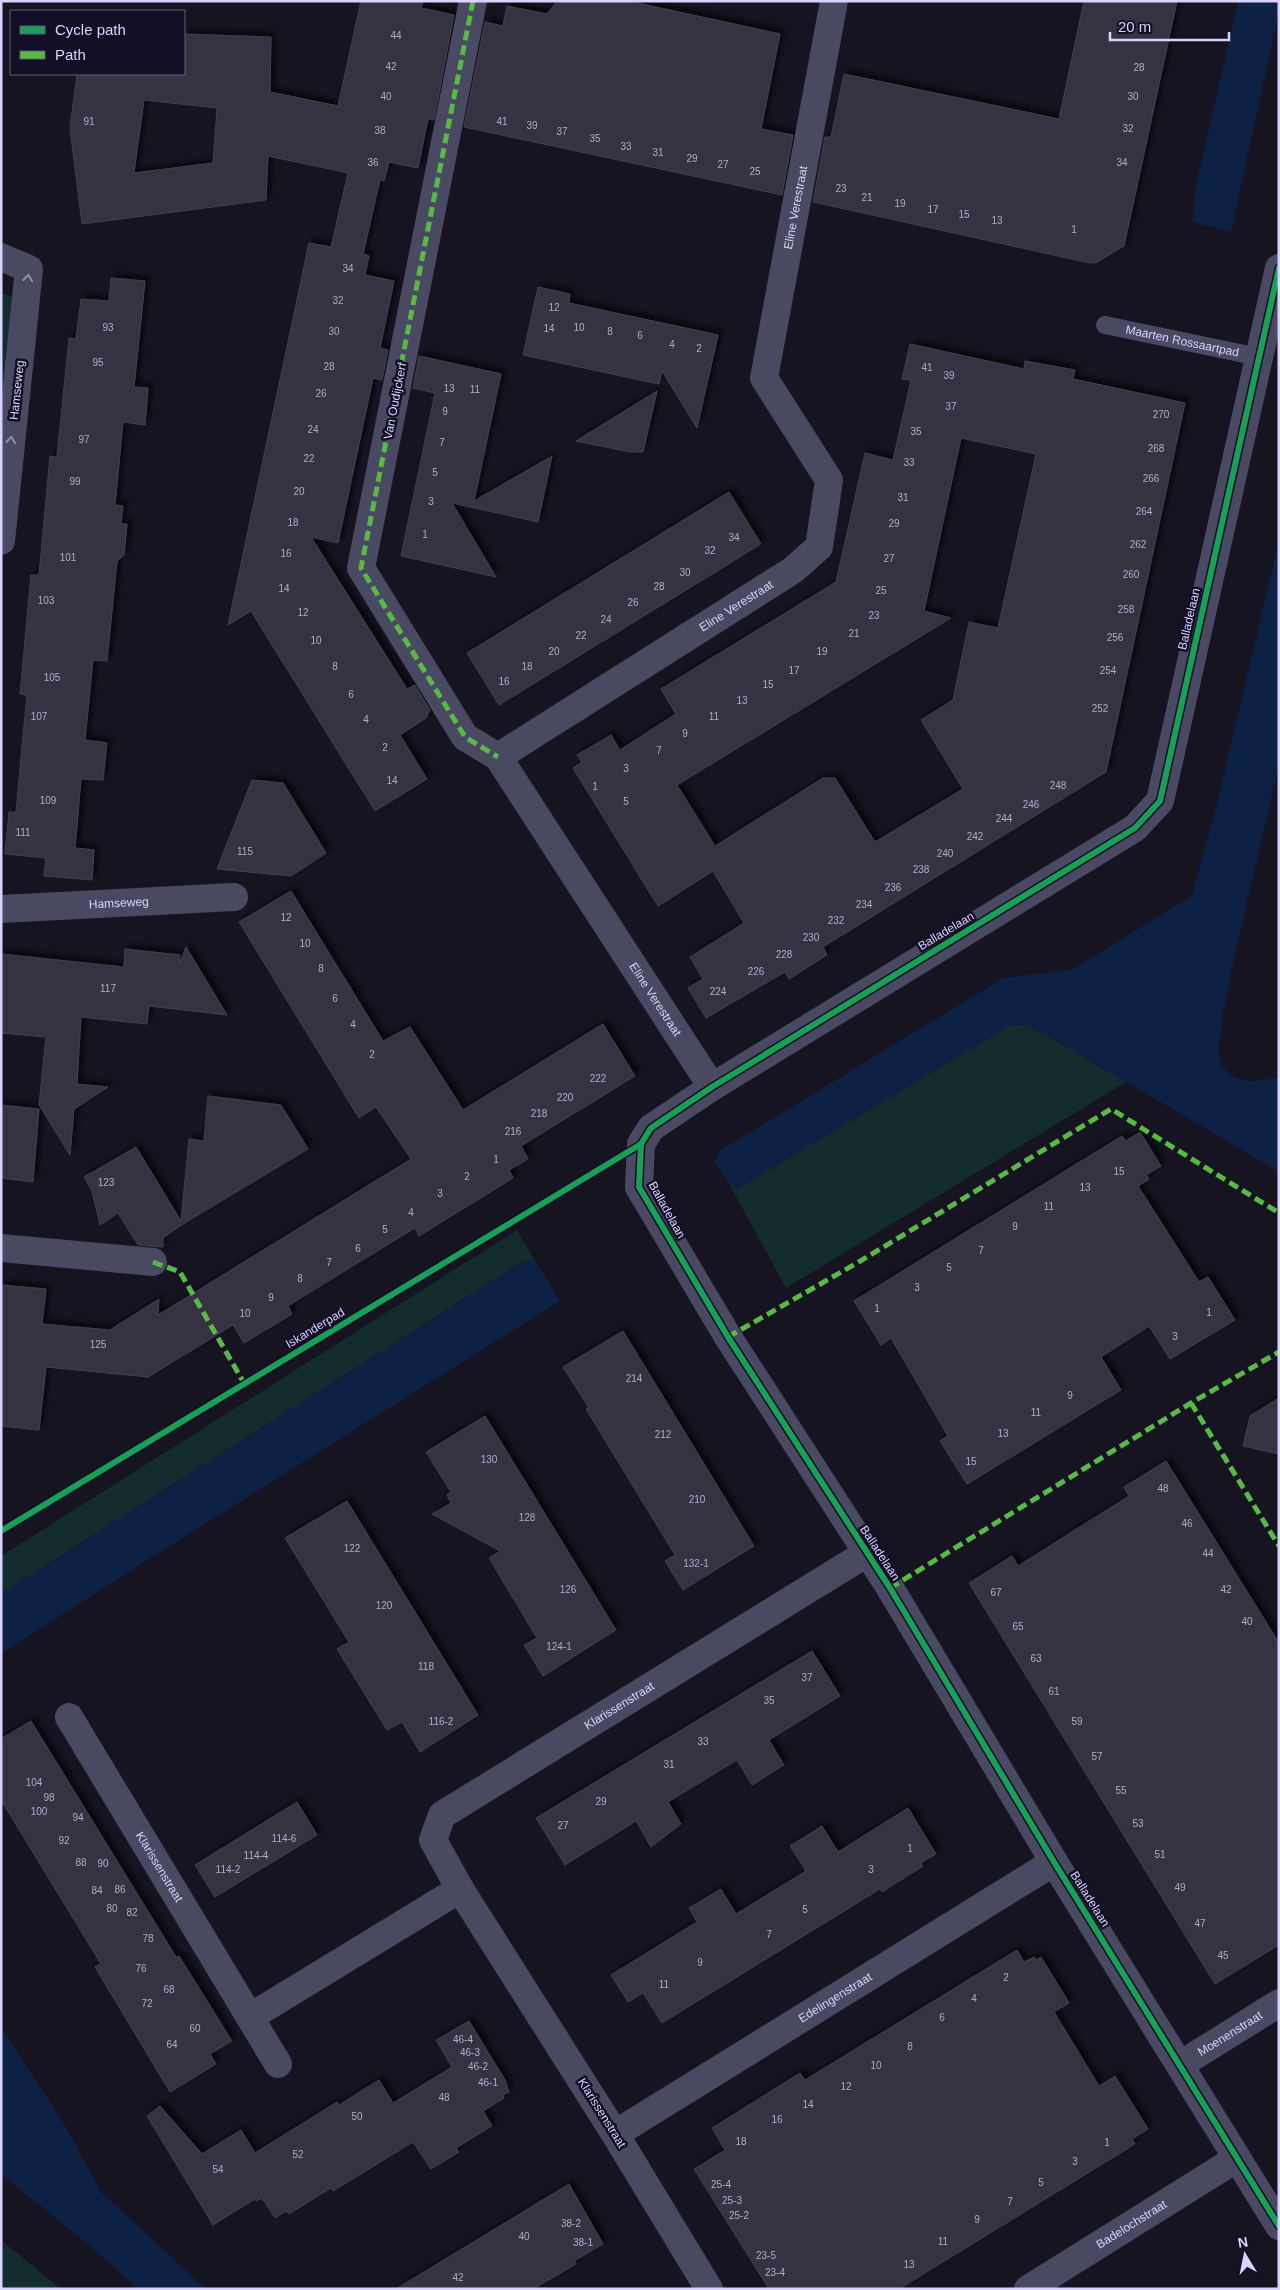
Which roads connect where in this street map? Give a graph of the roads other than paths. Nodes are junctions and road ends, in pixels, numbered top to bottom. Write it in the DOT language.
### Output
graph roads {
  1 [pos="473,1"];
  2 [pos="834,1"];
  3 [pos="1,257"];
  4 [pos="1279,268"];
  5 [pos="1105,325"];
  6 [pos="1272,331"];
  7 [pos="1259,357"];
  8 [pos="1,541"];
  9 [pos="498,758"];
  10 [pos="234,897"];
  11 [pos="1,909"];
  12 [pos="712,1087"];
  13 [pos="1,1248"];
  14 [pos="153,1262"];
  15 [pos="867,1553"];
  16 [pos="69,1717"];
  17 [pos="1054,1862"];
  18 [pos="460,1889"];
  19 [pos="1279,2003"];
  20 [pos="250,2017"];
  21 [pos="278,2064"];
  22 [pos="1180,2065"];
  23 [pos="615,2134"];
  24 [pos="1236,2159"];
  25 [pos="1279,2226"];
  26 [pos="709,2289"];
  27 [pos="1028,2289"];
  1 -- 9 [label="street, Van Oudijckerf"];
  2 -- 9 [label="street, Eline Verestraat"];
  8 -- 3 [label="street, Hamseweg, one-way"];
  4 -- 6 [label="street, Balladelaan"];
  5 -- 7 [label="lane, Maarten Rossaartpad"];
  6 -- 7 [label="street, Balladelaan"];
  7 -- 12 [label="street, Balladelaan"];
  9 -- 12 [label="street, Eline Verestraat"];
  10 -- 11 [label="street, Hamseweg"];
  12 -- 15 [label="street, Balladelaan"];
  13 -- 14 [label="street"];
  15 -- 17 [label="street, Balladelaan"];
  15 -- 18 [label="street, Klarissenstraat"];
  16 -- 20 [label="street, Klarissenstraat"];
  17 -- 22 [label="street, Balladelaan"];
  17 -- 23 [label="street, Edelingenstraat"];
  18 -- 20 [label="street"];
  18 -- 23 [label="street, Klarissenstraat"];
  19 -- 22 [label="street, Moenenstraat"];
  20 -- 21 [label="street, Klarissenstraat"];
  22 -- 24 [label="street, Balladelaan"];
  23 -- 26 [label="street, Klarissenstraat"];
  24 -- 25 [label="street, Balladelaan"];
  24 -- 27 [label="street, Badelochstraat"];
}
